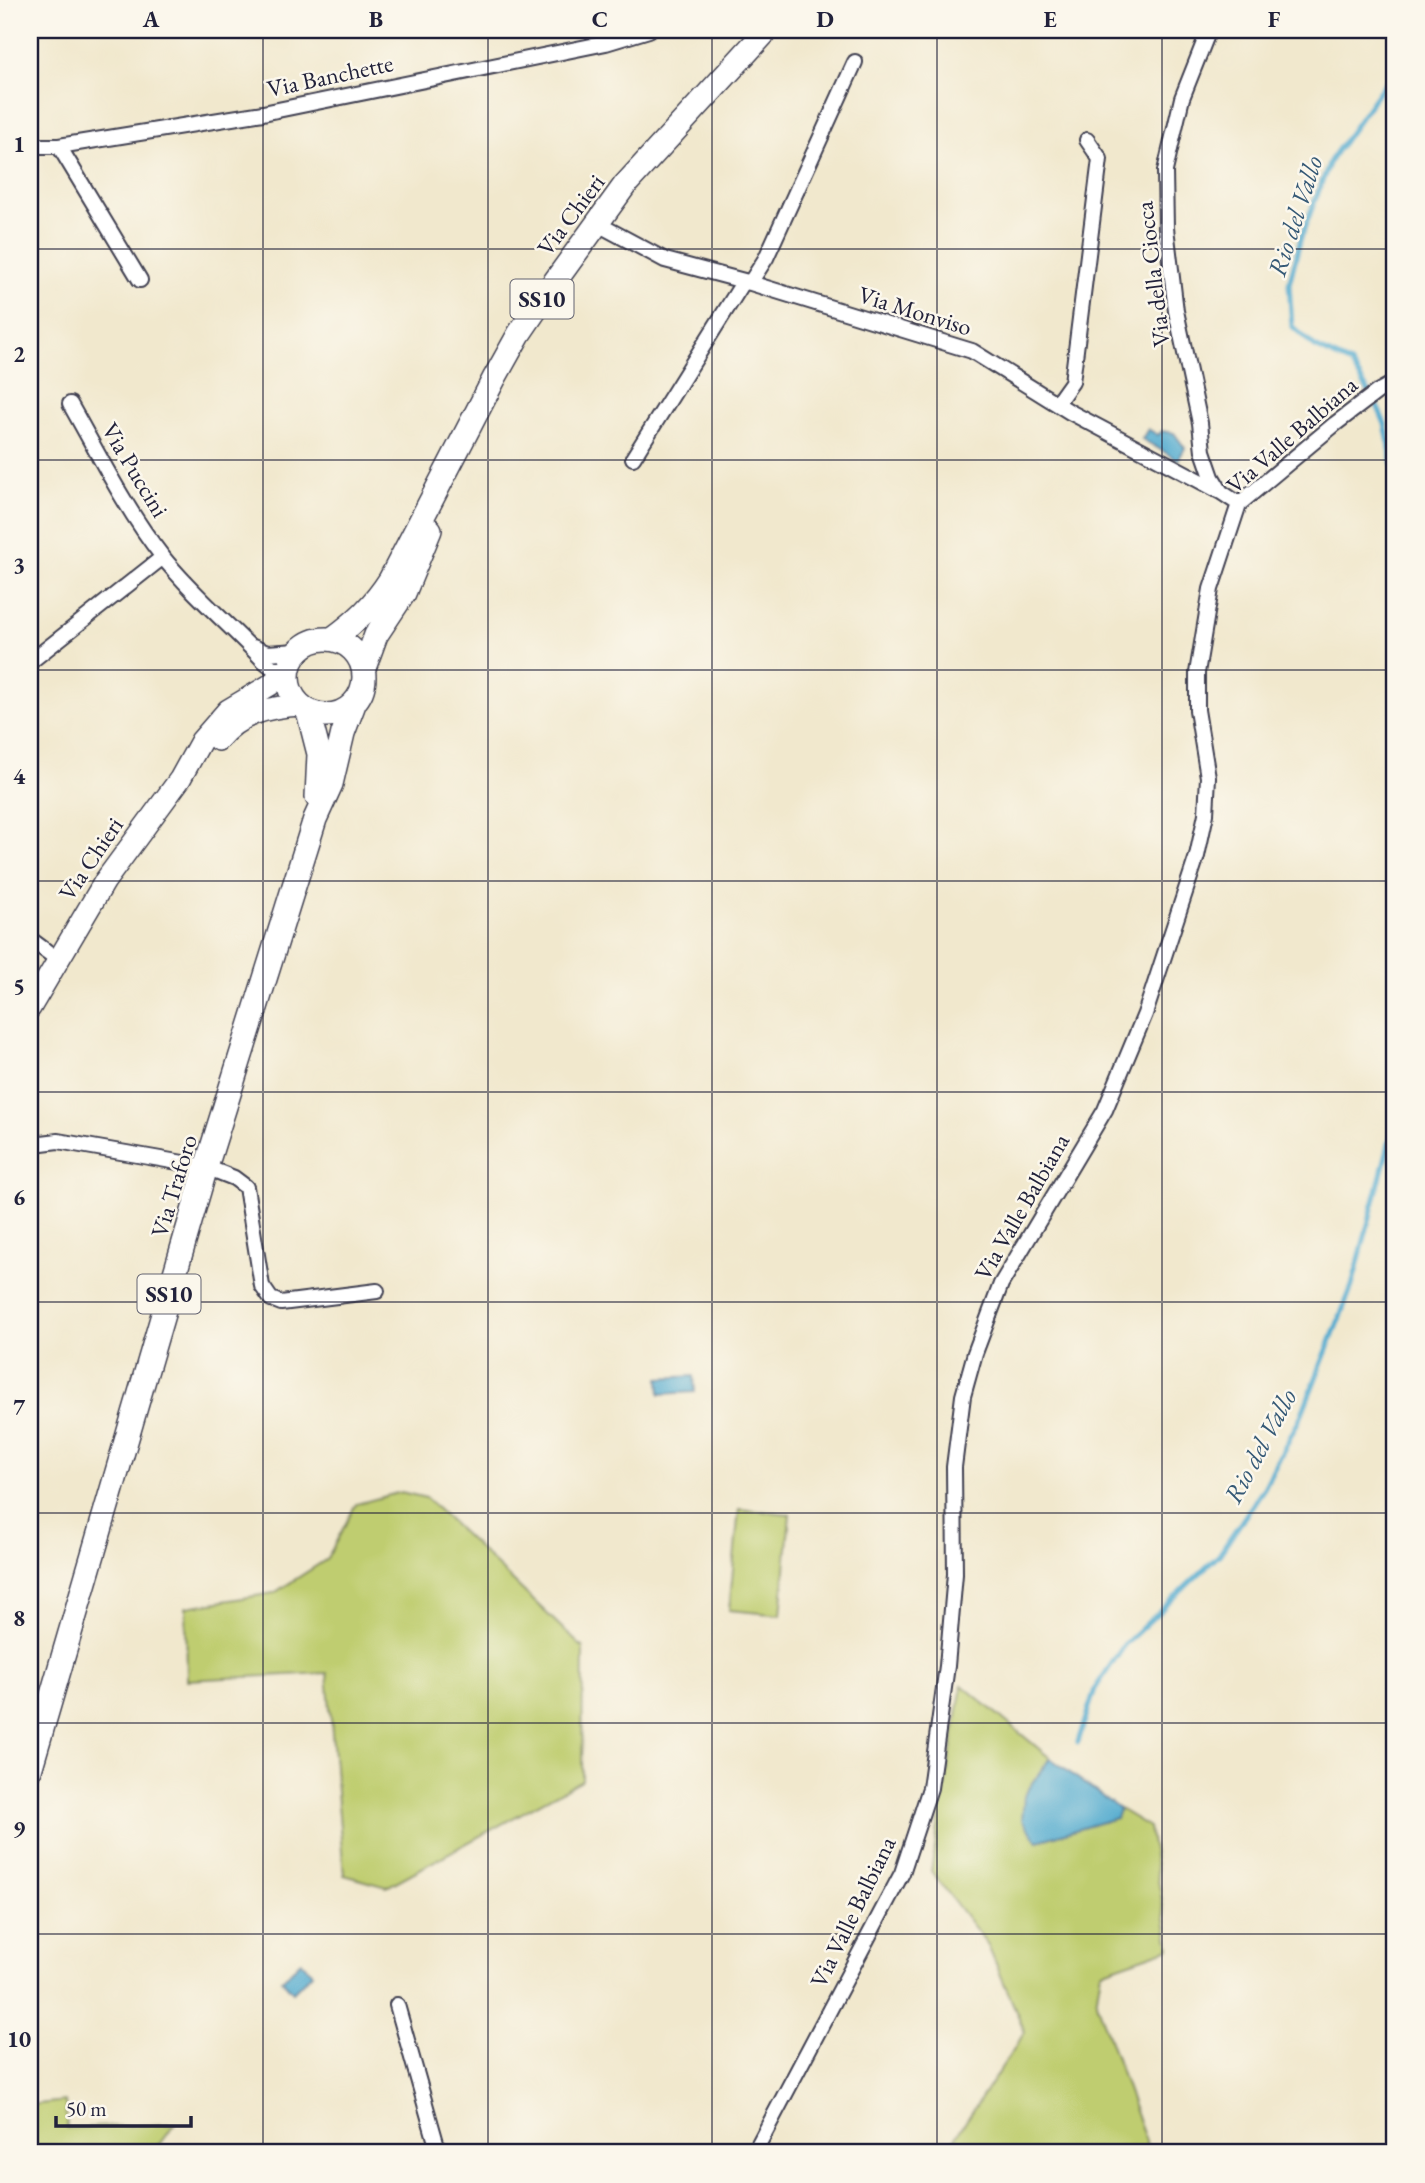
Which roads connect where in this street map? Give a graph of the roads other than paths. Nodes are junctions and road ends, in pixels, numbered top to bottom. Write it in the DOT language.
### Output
graph roads {
  1 [pos="649,30"];
  2 [pos="766,30"];
  3 [pos="1209,30"];
  4 [pos="855,62"];
  5 [pos="1087,139"];
  6 [pos="30,146"];
  7 [pos="58,146"];
  8 [pos="596,223"];
  9 [pos="140,280"];
  10 [pos="747,282"];
  11 [pos="1395,382"];
  12 [pos="1057,403"];
  13 [pos="70,404"];
  14 [pos="454,458"];
  15 [pos="633,458"];
  16 [pos="1221,492"];
  17 [pos="1239,504"];
  18 [pos="163,557"];
  19 [pos="332,639"];
  20 [pos="293,660"];
  21 [pos="30,662"];
  22 [pos="364,668"];
  23 [pos="354,704"];
  24 [pos="304,708"];
  25 [pos="180,779"];
  26 [pos="315,819"];
  27 [pos="30,939"];
  28 [pos="57,959"];
  29 [pos="30,1008"];
  30 [pos="30,1141"];
  31 [pos="206,1167"];
  32 [pos="377,1291"];
  33 [pos="30,1770"];
  34 [pos="397,2006"];
  35 [pos="439,2153"];
  36 [pos="754,2153"];
  1 -- 7 [label="street, Via Banchette"];
  2 -- 8 [label="main road, Via Chieri / SS10"];
  3 -- 16 [label="street, Via della Ciocca"];
  4 -- 10 [label="street"];
  5 -- 12 [label="street"];
  6 -- 7 [label="street, Via Banchette"];
  7 -- 9 [label="street"];
  8 -- 10 [label="street, Via Monviso"];
  8 -- 14 [label="main road, Via Chieri / SS10"];
  10 -- 12 [label="street, Via Monviso"];
  10 -- 15 [label="street"];
  11 -- 17 [label="street, Via Valle Balbiana"];
  12 -- 16 [label="street, Via Monviso"];
  13 -- 18 [label="street, Via Puccini"];
  14 -- 19 [label="main road, Via Chieri"];
  14 -- 22 [label="main road, Via Chieri"];
  16 -- 17 [label="street"];
  17 -- 36 [label="street, Via Valle Balbiana"];
  18 -- 20 [label="street, Via Puccini"];
  18 -- 21 [label="street"];
  19 -- 20 [label="main road"];
  19 -- 22 [label="main road"];
  20 -- 24 [label="main road"];
  20 -- 25 [label="main road, Via Chieri"];
  22 -- 23 [label="main road"];
  23 -- 24 [label="main road"];
  23 -- 26 [label="main road, Via Traforo"];
  24 -- 25 [label="main road, Via Chieri"];
  24 -- 26 [label="main road, Via Traforo"];
  25 -- 28 [label="main road, Via Chieri"];
  26 -- 31 [label="main road, Via Traforo / SS10"];
  27 -- 28 [label="street"];
  28 -- 29 [label="main road, Via Chieri"];
  30 -- 31 [label="street"];
  31 -- 32 [label="street"];
  31 -- 33 [label="main road, Via Traforo / SS10"];
  34 -- 35 [label="street"];
}
